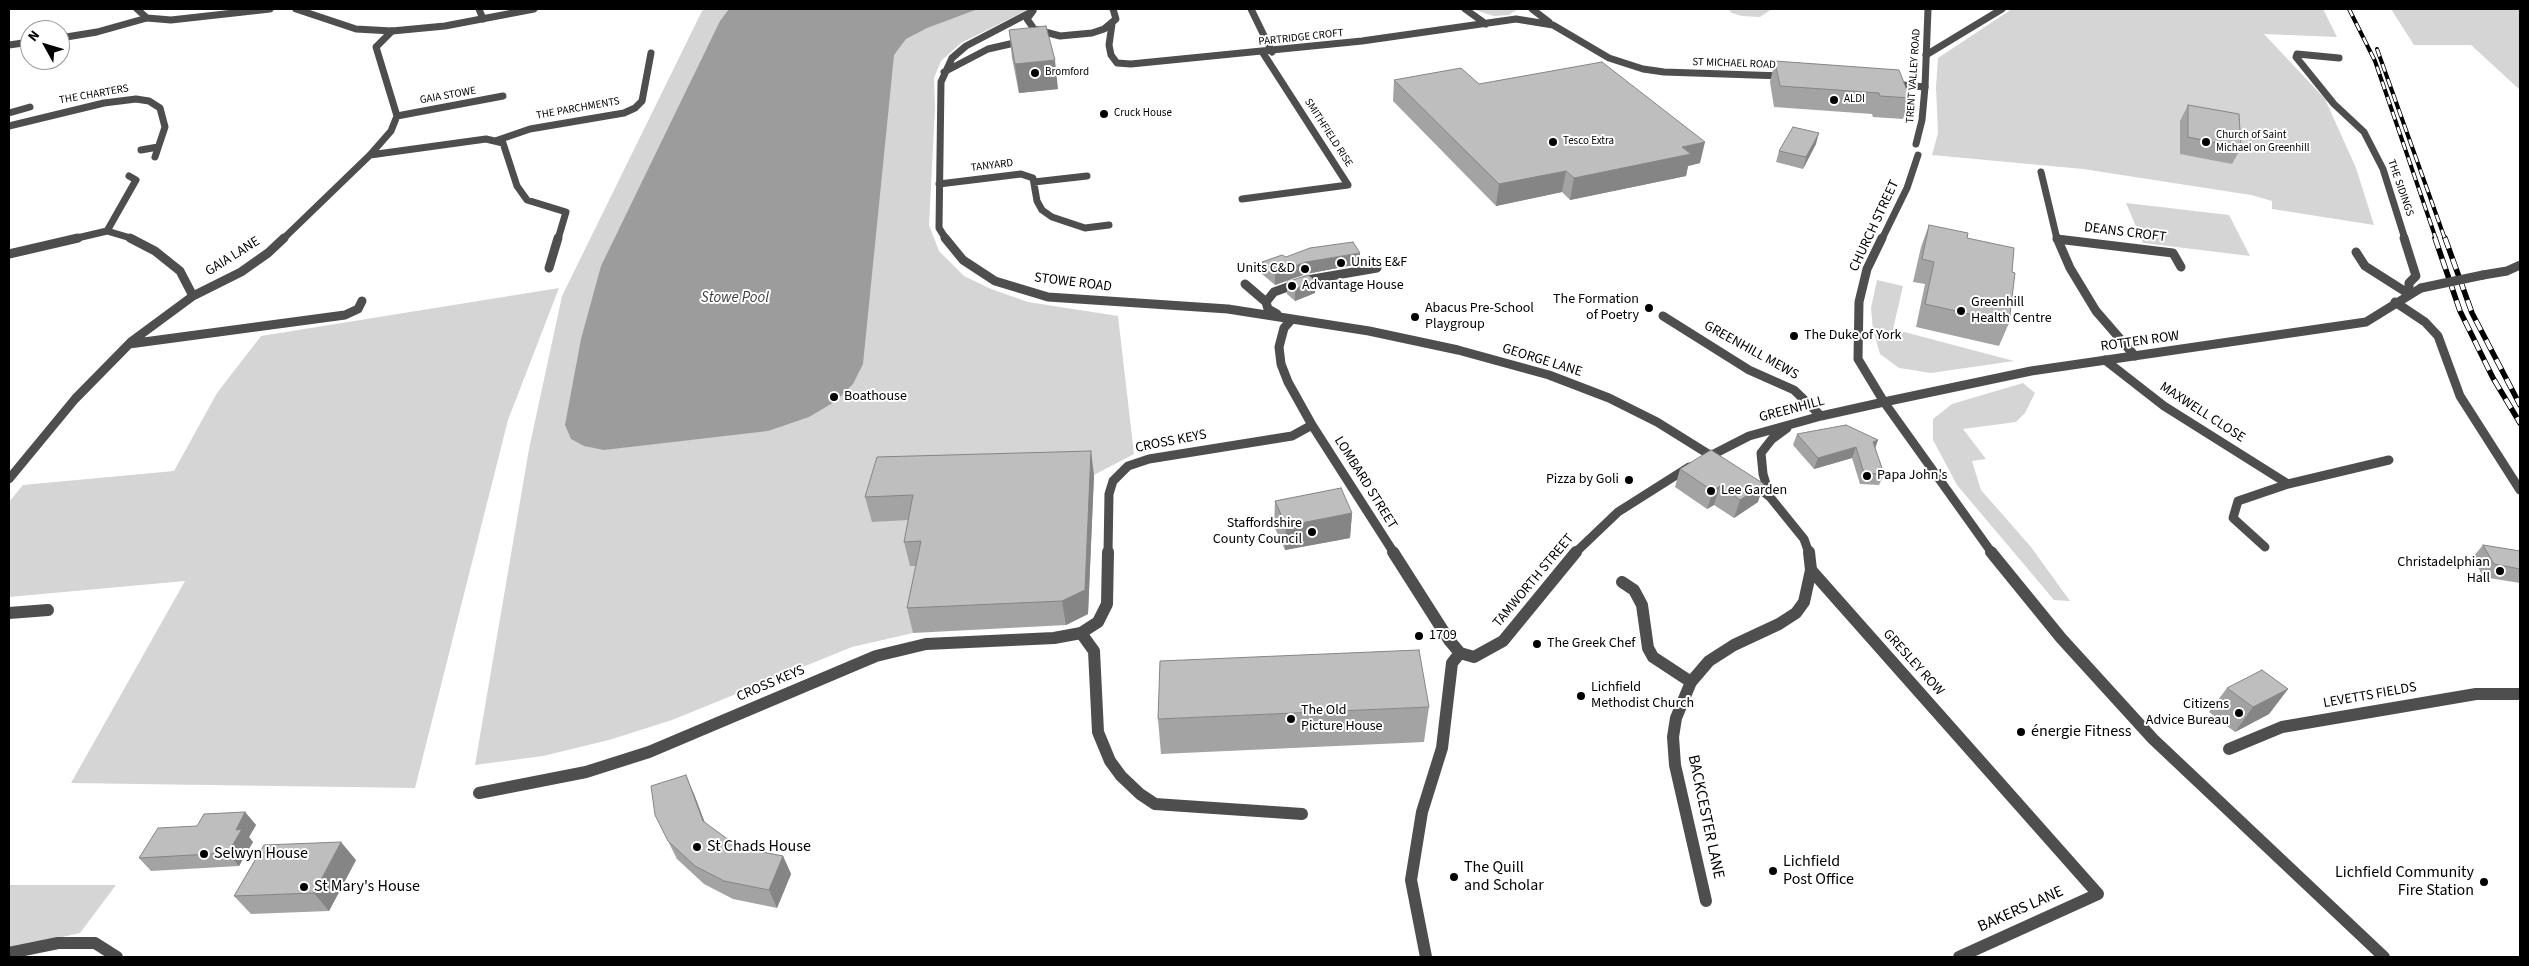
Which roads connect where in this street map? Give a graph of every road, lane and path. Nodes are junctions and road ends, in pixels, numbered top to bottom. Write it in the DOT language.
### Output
graph roads {
  1 [pos="137,9"];
  2 [pos="270,9"];
  3 [pos="296,9"];
  4 [pos="479,9"];
  5 [pos="534,9"];
  6 [pos="1113,9"];
  7 [pos="1251,9"];
  8 [pos="1465,9"];
  9 [pos="1532,9"];
  10 [pos="1928,9"];
  11 [pos="2002,9"];
  12 [pos="1033,11"];
  13 [pos="146,18"];
  14 [pos="483,19"];
  15 [pos="1112,24"];
  16 [pos="1486,24"];
  17 [pos="1553,25"];
  18 [pos="392,31"];
  19 [pos="1084,34"];
  20 [pos="70,36"];
  21 [pos="1060,36"];
  22 [pos="1109,44"];
  23 [pos="1272,52"];
  24 [pos="651,53"];
  25 [pos="1263,53"];
  26 [pos="2287,53"];
  27 [pos="2297,54"];
  28 [pos="1926,55"];
  29 [pos="2338,58"];
  30 [pos="943,73"];
  31 [pos="1794,77"];
  32 [pos="1887,84"];
  33 [pos="1925,87"];
  34 [pos="503,96"];
  35 [pos="30,107"];
  36 [pos="17,111"];
  37 [pos="9,113"];
  38 [pos="396,116"];
  39 [pos="20,122"];
  40 [pos="9,126"];
  41 [pos="498,140"];
  42 [pos="1916,144"];
  43 [pos="158,147"];
  44 [pos="140,150"];
  45 [pos="370,155"];
  46 [pos="155,157"];
  47 [pos="2041,172"];
  48 [pos="1087,176"];
  49 [pos="145,177"];
  50 [pos="1034,182"];
  51 [pos="939,184"];
  52 [pos="1242,199"];
  53 [pos="1109,225"];
  54 [pos="107,231"];
  55 [pos="2057,239"];
  56 [pos="2356,252"];
  57 [pos="9,254"];
  58 [pos="2520,265"];
  59 [pos="2181,267"];
  60 [pos="549,268"];
  61 [pos="1377,268"];
  62 [pos="1245,284"];
  63 [pos="2409,294"];
  64 [pos="194,296"];
  65 [pos="362,301"];
  66 [pos="1266,302"];
  67 [pos="2395,302"];
  68 [pos="1663,316"];
  69 [pos="1287,318"];
  70 [pos="128,344"];
  71 [pos="2135,356"];
  72 [pos="2106,360"];
  73 [pos="1884,402"];
  74 [pos="1821,416"];
  75 [pos="1794,423"];
  76 [pos="1312,425"];
  77 [pos="1711,455"];
  78 [pos="2389,460"];
  79 [pos="1728,466"];
  80 [pos="1743,476"];
  81 [pos="9,479"];
  82 [pos="2288,484"];
  83 [pos="2520,490"];
  84 [pos="1770,497"];
  85 [pos="2265,547"];
  86 [pos="1811,570"];
  87 [pos="1622,582"];
  88 [pos="48,610"];
  89 [pos="9,613"];
  90 [pos="1081,633"];
  91 [pos="1460,653"];
  92 [pos="1691,682"];
  93 [pos="2520,694"];
  94 [pos="2229,749"];
  95 [pos="479,792"];
  96 [pos="1302,814"];
  97 [pos="2098,894"];
  98 [pos="1706,901"];
  99 [pos="9,953"];
  100 [pos="116,957"];
  101 [pos="1426,957"];
  102 [pos="1959,957"];
  103 [pos="2384,957"];
  1 -- 13 [label="street"];
  2 -- 13 [label="street"];
  3 -- 18 [label="street"];
  4 -- 14 [label="street"];
  5 -- 14 [label="street"];
  6 -- 15 [label="street"];
  7 -- 23 [label="street"];
  8 -- 16 [label="street"];
  9 -- 17 [label="street, ST MICHAEL ROAD"];
  10 -- 28 [label="street, TRENT VALLEY ROAD"];
  11 -- 28 [label="street"];
  12 -- 21 [label="street"];
  12 -- 30 [label="street, STOWE ROAD"];
  13 -- 20 [label="street"];
  14 -- 18 [label="street"];
  15 -- 19 [label="street"];
  15 -- 22 [label="street"];
  16 -- 17 [label="street, ST MICHAEL ROAD"];
  16 -- 23 [label="street, PARTRIDGE CROFT"];
  17 -- 31 [label="street, ST MICHAEL ROAD"];
  18 -- 38 [label="street"];
  19 -- 21 [label="street"];
  19 -- 22 [label="street"];
  21 -- 30 [label="street"];
  22 -- 25 [label="street, PARTRIDGE CROFT"];
  23 -- 25 [label="street, PARTRIDGE CROFT"];
  24 -- 41 [label="street, THE PARCHMENTS"];
  25 -- 52 [label="street, SMITHFIELD RISE"];
  26 -- 27 [label="street"];
  27 -- 29 [label="street"];
  27 -- 63 [label="street, THE SIDINGS"];
  28 -- 33 [label="street, TRENT VALLEY ROAD"];
  30 -- 51 [label="street, STOWE ROAD"];
  32 -- 33 [label="street"];
  33 -- 42 [label="street, TRENT VALLEY ROAD"];
  34 -- 38 [label="street, GAIA STOWE"];
  35 -- 36 [label="street"];
  36 -- 37 [label="street"];
  36 -- 39 [label="street"];
  38 -- 45 [label="street, GAIA LANE"];
  39 -- 40 [label="street, THE CHARTERS"];
  39 -- 43 [label="street, THE CHARTERS"];
  41 -- 45 [label="street, THE PARCHMENTS"];
  41 -- 60 [label="street"];
  42 -- 73 [label="street, CHURCH STREET"];
  43 -- 44 [label="street"];
  43 -- 46 [label="street, THE CHARTERS"];
  45 -- 64 [label="street, GAIA LANE"];
  47 -- 55 [label="street"];
  48 -- 50 [label="street"];
  49 -- 54 [label="street"];
  50 -- 51 [label="street, TANYARD"];
  50 -- 53 [label="street"];
  51 -- 69 [label="street, STOWE ROAD"];
  54 -- 57 [label="street"];
  54 -- 64 [label="street"];
  55 -- 59 [label="street, DEANS CROFT"];
  55 -- 71 [label="street"];
  56 -- 63 [label="street"];
  58 -- 63 [label="street, ROTTEN ROW, bridge"];
  61 -- 66 [label="street"];
  62 -- 66 [label="street"];
  63 -- 67 [label="street, ROTTEN ROW"];
  64 -- 70 [label="street, GAIA LANE"];
  65 -- 70 [label="street"];
  66 -- 69 [label="street"];
  67 -- 71 [label="street, ROTTEN ROW"];
  67 -- 83 [label="street"];
  68 -- 74 [label="street, GREENHILL MEWS"];
  69 -- 76 [label="street, LOMBARD STREET"];
  69 -- 77 [label="street, GEORGE LANE"];
  70 -- 81 [label="street, GAIA LANE"];
  71 -- 72 [label="street, ROTTEN ROW"];
  72 -- 73 [label="street, ROTTEN ROW"];
  72 -- 82 [label="street, MAXWELL CLOSE"];
  73 -- 74 [label="street, GREENHILL"];
  73 -- 103 [label="street, CHURCH STREET"];
  74 -- 75 [label="street, GREENHILL"];
  75 -- 77 [label="street, GREENHILL"];
  75 -- 84 [label="street"];
  76 -- 90 [label="street, CROSS KEYS"];
  76 -- 91 [label="street, LOMBARD STREET"];
  77 -- 79 [label="street"];
  77 -- 91 [label="street, TAMWORTH STREET"];
  78 -- 82 [label="street"];
  80 -- 84 [label="street"];
  82 -- 85 [label="street"];
  84 -- 86 [label="street"];
  86 -- 92 [label="street, BACKCESTER LANE"];
  86 -- 97 [label="street, GRESLEY ROW"];
  87 -- 92 [label="street"];
  88 -- 89 [label="street"];
  90 -- 95 [label="street, CROSS KEYS"];
  90 -- 96 [label="street"];
  91 -- 101 [label="street"];
  92 -- 98 [label="street, BACKCESTER LANE"];
  93 -- 94 [label="street, LEVETTS FIELDS"];
  97 -- 102 [label="street, BAKERS LANE"];
  99 -- 100 [label="street"];
}
